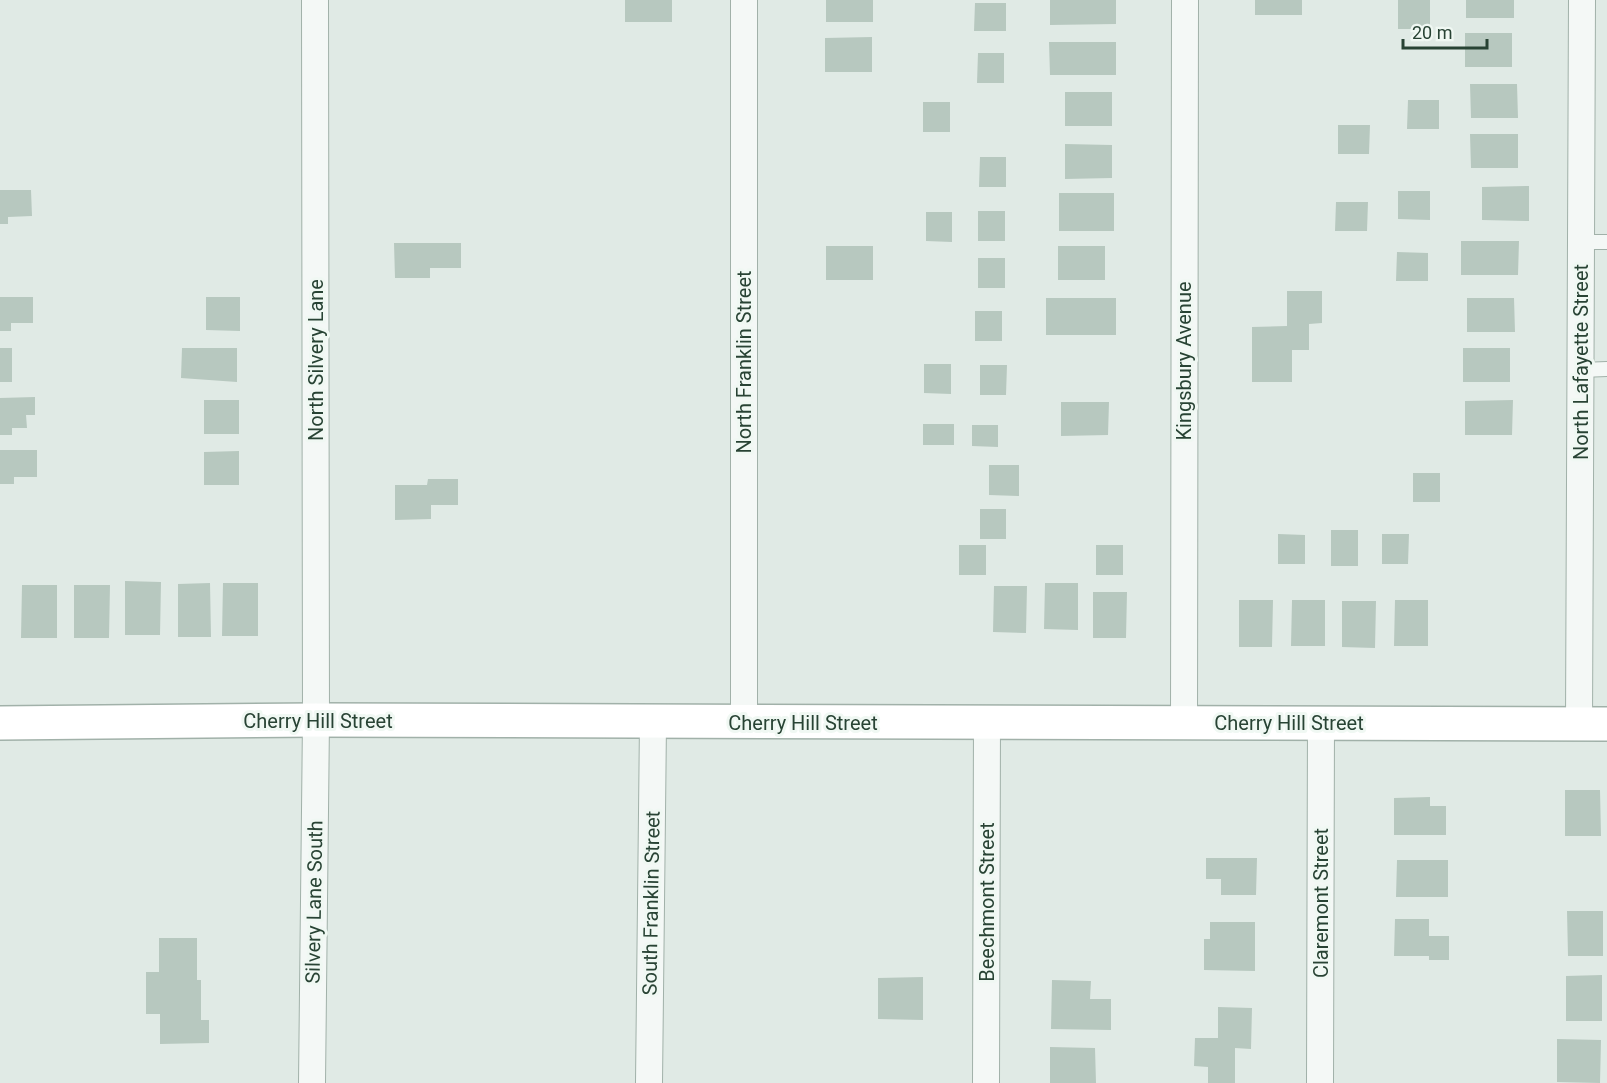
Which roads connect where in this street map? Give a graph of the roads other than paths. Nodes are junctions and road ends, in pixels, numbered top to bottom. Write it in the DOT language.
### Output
graph roads {
  1 [pos="315,0"];
  2 [pos="744,0"];
  3 [pos="1185,0"];
  4 [pos="1582,0"];
  5 [pos="1581,242"];
  6 [pos="1607,242"];
  7 [pos="1607,369"];
  8 [pos="1581,370"];
  9 [pos="316,720"];
  10 [pos="987,721"];
  11 [pos="0,723"];
  12 [pos="653,723"];
  13 [pos="744,723"];
  14 [pos="1184,723"];
  15 [pos="1321,723"];
  16 [pos="1593,724"];
  17 [pos="312,1083"];
  18 [pos="650,1083"];
  19 [pos="986,1083"];
  20 [pos="1320,1083"];
  1 -- 9 [label="street, North Silvery Lane"];
  2 -- 13 [label="street, North Franklin Street"];
  3 -- 14 [label="street, Kingsbury Avenue"];
  4 -- 5 [label="street, North Lafayette Street"];
  5 -- 6 [label="lane"];
  5 -- 8 [label="street, North Lafayette Street"];
  7 -- 8 [label="lane"];
  8 -- 16 [label="street, North Lafayette Street"];
  9 -- 11 [label="main road, Cherry Hill Street"];
  9 -- 12 [label="main road, Cherry Hill Street"];
  9 -- 17 [label="street, Silvery Lane South"];
  10 -- 13 [label="main road, Cherry Hill Street"];
  10 -- 14 [label="main road, Cherry Hill Street"];
  10 -- 19 [label="street, Beechmont Street"];
  12 -- 13 [label="main road, Cherry Hill Street"];
  12 -- 18 [label="street, South Franklin Street"];
  14 -- 15 [label="main road, Cherry Hill Street"];
  15 -- 16 [label="main road, Cherry Hill Street"];
  15 -- 20 [label="street, Claremont Street"];
}
